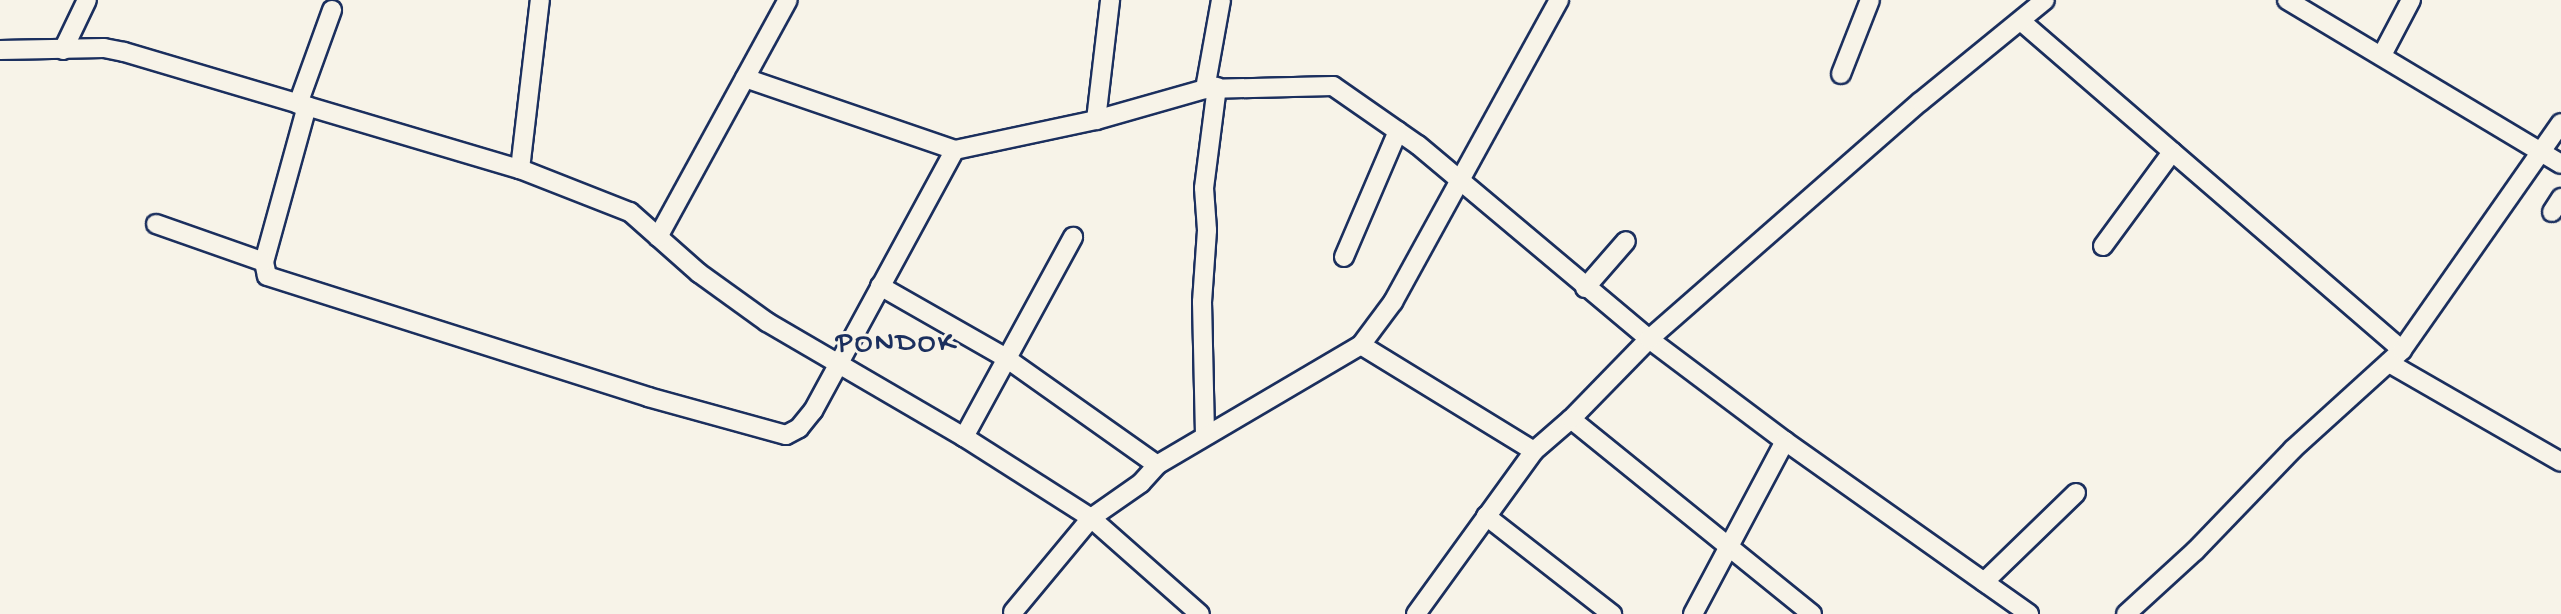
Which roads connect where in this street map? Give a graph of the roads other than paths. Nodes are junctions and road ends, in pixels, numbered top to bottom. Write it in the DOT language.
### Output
graph roads {
  1 [pos="87,0"];
  2 [pos="540,0"];
  3 [pos="788,0"];
  4 [pos="1110,0"];
  5 [pos="1221,0"];
  6 [pos="1559,0"];
  7 [pos="1870,0"];
  8 [pos="2287,0"];
  9 [pos="2411,0"];
  10 [pos="2038,2"];
  11 [pos="332,10"];
  12 [pos="2022,22"];
  13 [pos="0,50"];
  14 [pos="63,50"];
  15 [pos="2382,55"];
  16 [pos="1841,74"];
  17 [pos="745,78"];
  18 [pos="1209,81"];
  19 [pos="303,105"];
  20 [pos="1097,111"];
  21 [pos="2561,123"];
  22 [pos="1398,131"];
  23 [pos="955,150"];
  24 [pos="2540,151"];
  25 [pos="2172,152"];
  26 [pos="2561,164"];
  27 [pos="520,169"];
  28 [pos="1460,179"];
  29 [pos="156,224"];
  30 [pos="658,237"];
  31 [pos="1073,237"];
  32 [pos="1626,241"];
  33 [pos="2103,246"];
  34 [pos="1344,257"];
  35 [pos="264,262"];
  36 [pos="880,286"];
  37 [pos="1585,288"];
  38 [pos="1649,339"];
  39 [pos="1361,345"];
  40 [pos="2395,356"];
  41 [pos="1006,358"];
  42 [pos="837,366"];
  43 [pos="1571,419"];
  44 [pos="1205,434"];
  45 [pos="964,437"];
  46 [pos="1785,441"];
  47 [pos="1534,451"];
  48 [pos="2561,462"];
  49 [pos="1157,465"];
  50 [pos="2076,493"];
  51 [pos="1486,516"];
  52 [pos="1091,518"];
  53 [pos="1727,548"];
  54 [pos="1984,582"];
  55 [pos="1013,612"];
  56 [pos="1200,614"];
  57 [pos="1416,614"];
  58 [pos="1612,614"];
  59 [pos="1693,614"];
  60 [pos="1812,614"];
  61 [pos="2029,614"];
  62 [pos="2126,614"];
  1 -- 14 [label="street"];
  2 -- 27 [label="street"];
  3 -- 17 [label="street"];
  4 -- 20 [label="street"];
  5 -- 18 [label="street"];
  6 -- 28 [label="street"];
  7 -- 16 [label="street"];
  8 -- 15 [label="street"];
  9 -- 15 [label="street"];
  10 -- 12 [label="street"];
  11 -- 19 [label="street"];
  12 -- 25 [label="street"];
  12 -- 38 [label="street"];
  13 -- 14 [label="street"];
  14 -- 19 [label="street"];
  15 -- 24 [label="street"];
  17 -- 23 [label="street"];
  17 -- 30 [label="street"];
  18 -- 20 [label="street"];
  18 -- 22 [label="street"];
  18 -- 44 [label="street"];
  19 -- 27 [label="street"];
  19 -- 35 [label="street"];
  20 -- 23 [label="street"];
  21 -- 24 [label="street"];
  22 -- 28 [label="street"];
  22 -- 34 [label="street"];
  23 -- 36 [label="street"];
  24 -- 26 [label="street"];
  24 -- 40 [label="street"];
  25 -- 33 [label="street"];
  25 -- 40 [label="street"];
  27 -- 30 [label="street"];
  28 -- 37 [label="street"];
  28 -- 39 [label="street"];
  29 -- 35 [label="street"];
  30 -- 42 [label="street"];
  31 -- 41 [label="street"];
  32 -- 37 [label="street"];
  35 -- 42 [label="street"];
  36 -- 41 [label="street"];
  36 -- 42 [label="street"];
  37 -- 38 [label="street"];
  38 -- 43 [label="street"];
  38 -- 46 [label="street"];
  39 -- 44 [label="street"];
  39 -- 47 [label="street"];
  40 -- 48 [label="street"];
  40 -- 62 [label="street"];
  41 -- 45 [label="street"];
  41 -- 49 [label="street"];
  42 -- 45 [label="street"];
  43 -- 47 [label="street"];
  43 -- 53 [label="street"];
  44 -- 49 [label="street"];
  45 -- 52 [label="street"];
  46 -- 53 [label="street"];
  46 -- 54 [label="street"];
  47 -- 51 [label="street"];
  49 -- 52 [label="street"];
  50 -- 54 [label="street"];
  51 -- 57 [label="street"];
  51 -- 58 [label="street"];
  52 -- 55 [label="street"];
  52 -- 56 [label="street"];
  53 -- 59 [label="street"];
  53 -- 60 [label="street"];
  54 -- 61 [label="street"];
}
